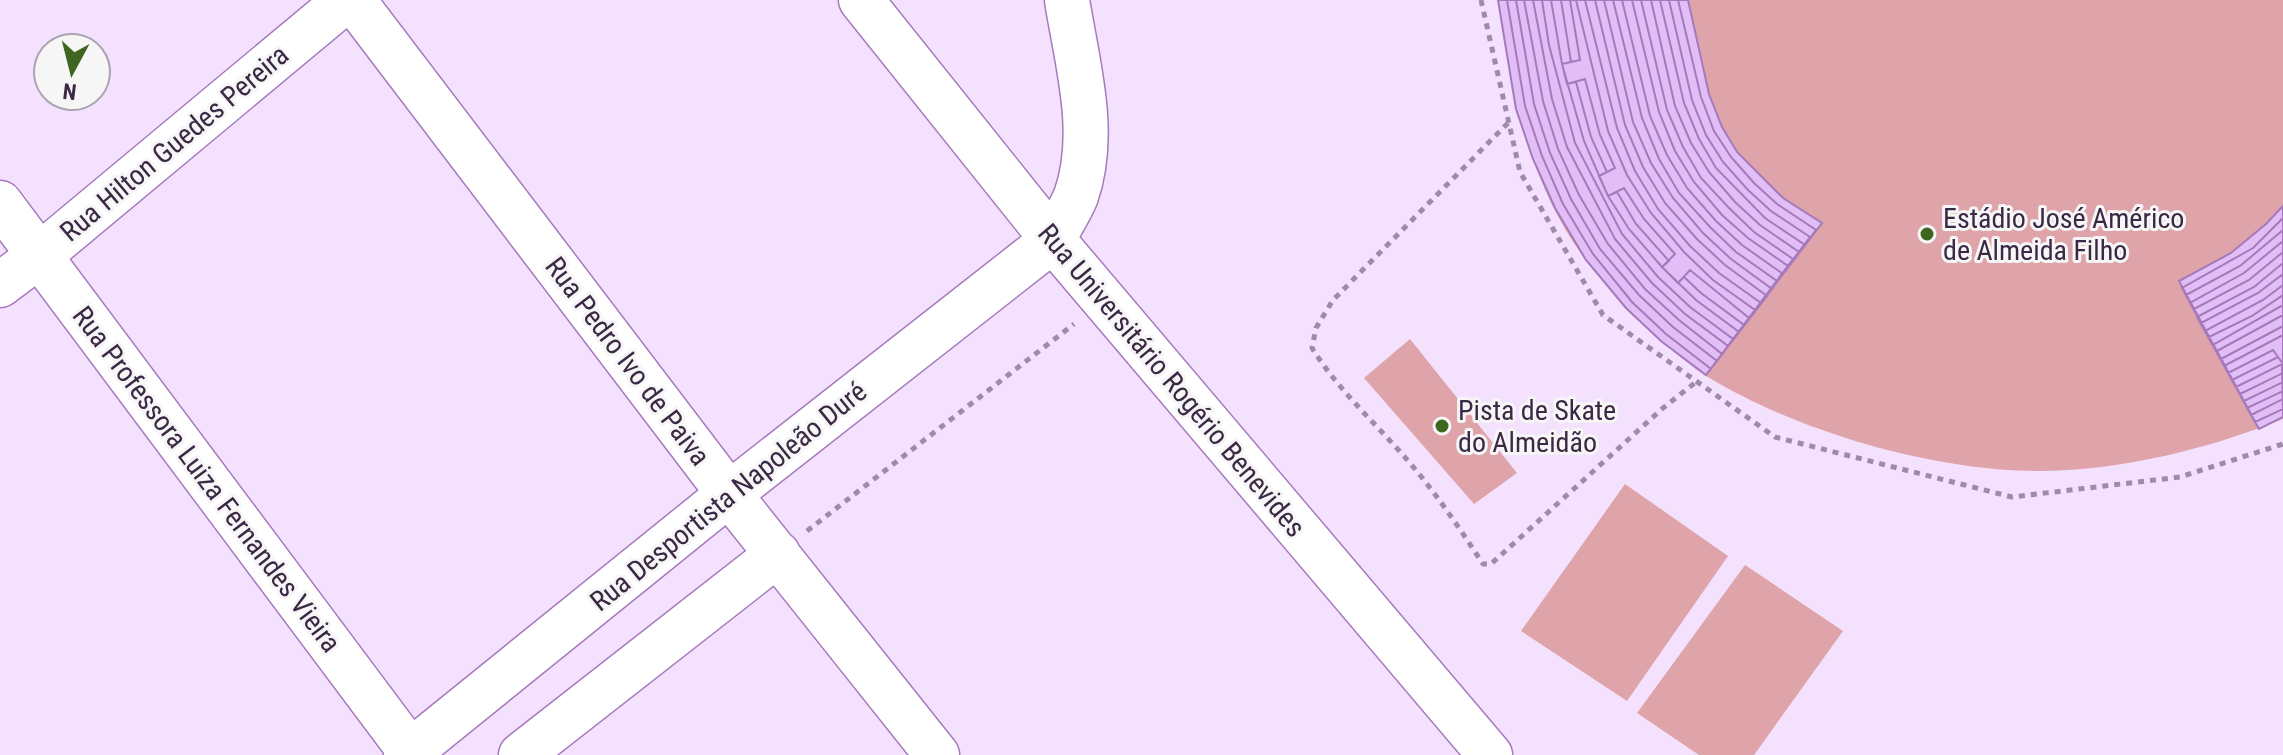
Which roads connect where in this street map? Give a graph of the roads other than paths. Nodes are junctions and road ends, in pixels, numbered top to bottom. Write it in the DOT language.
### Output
graph roads {
  1 [pos="346,0"];
  2 [pos="353,0"];
  3 [pos="861,0"];
  4 [pos="1067,0"];
  5 [pos="0,203"];
  6 [pos="1053,240"];
  7 [pos="40,255"];
  8 [pos="0,285"];
  9 [pos="729,494"];
  10 [pos="778,554"];
  11 [pos="410,754"];
  12 [pos="521,755"];
  13 [pos="937,755"];
  14 [pos="1490,755"];
  1 -- 7 [label="street, Rua Hilton Guedes Pereira"];
  2 -- 9 [label="street, Rua Pedro Ivo de Paiva"];
  3 -- 6 [label="street, Rua Universitário Rogério Benevides"];
  4 -- 6 [label="street"];
  5 -- 7 [label="street, Rua Professora Luiza Fernandes Vieira"];
  6 -- 9 [label="street, Rua Desportista Napoleão Duré"];
  6 -- 14 [label="street, Rua Universitário Rogério Benevides"];
  7 -- 8 [label="street, Rua Hilton Guedes Pereira"];
  7 -- 11 [label="street, Rua Professora Luiza Fernandes Vieira"];
  9 -- 10 [label="street, Rua Pedro Ivo de Paiva"];
  9 -- 11 [label="street, Rua Desportista Napoleão Duré"];
  10 -- 12 [label="street"];
  10 -- 13 [label="street, Rua Pedro Ivo de Paiva"];
}
